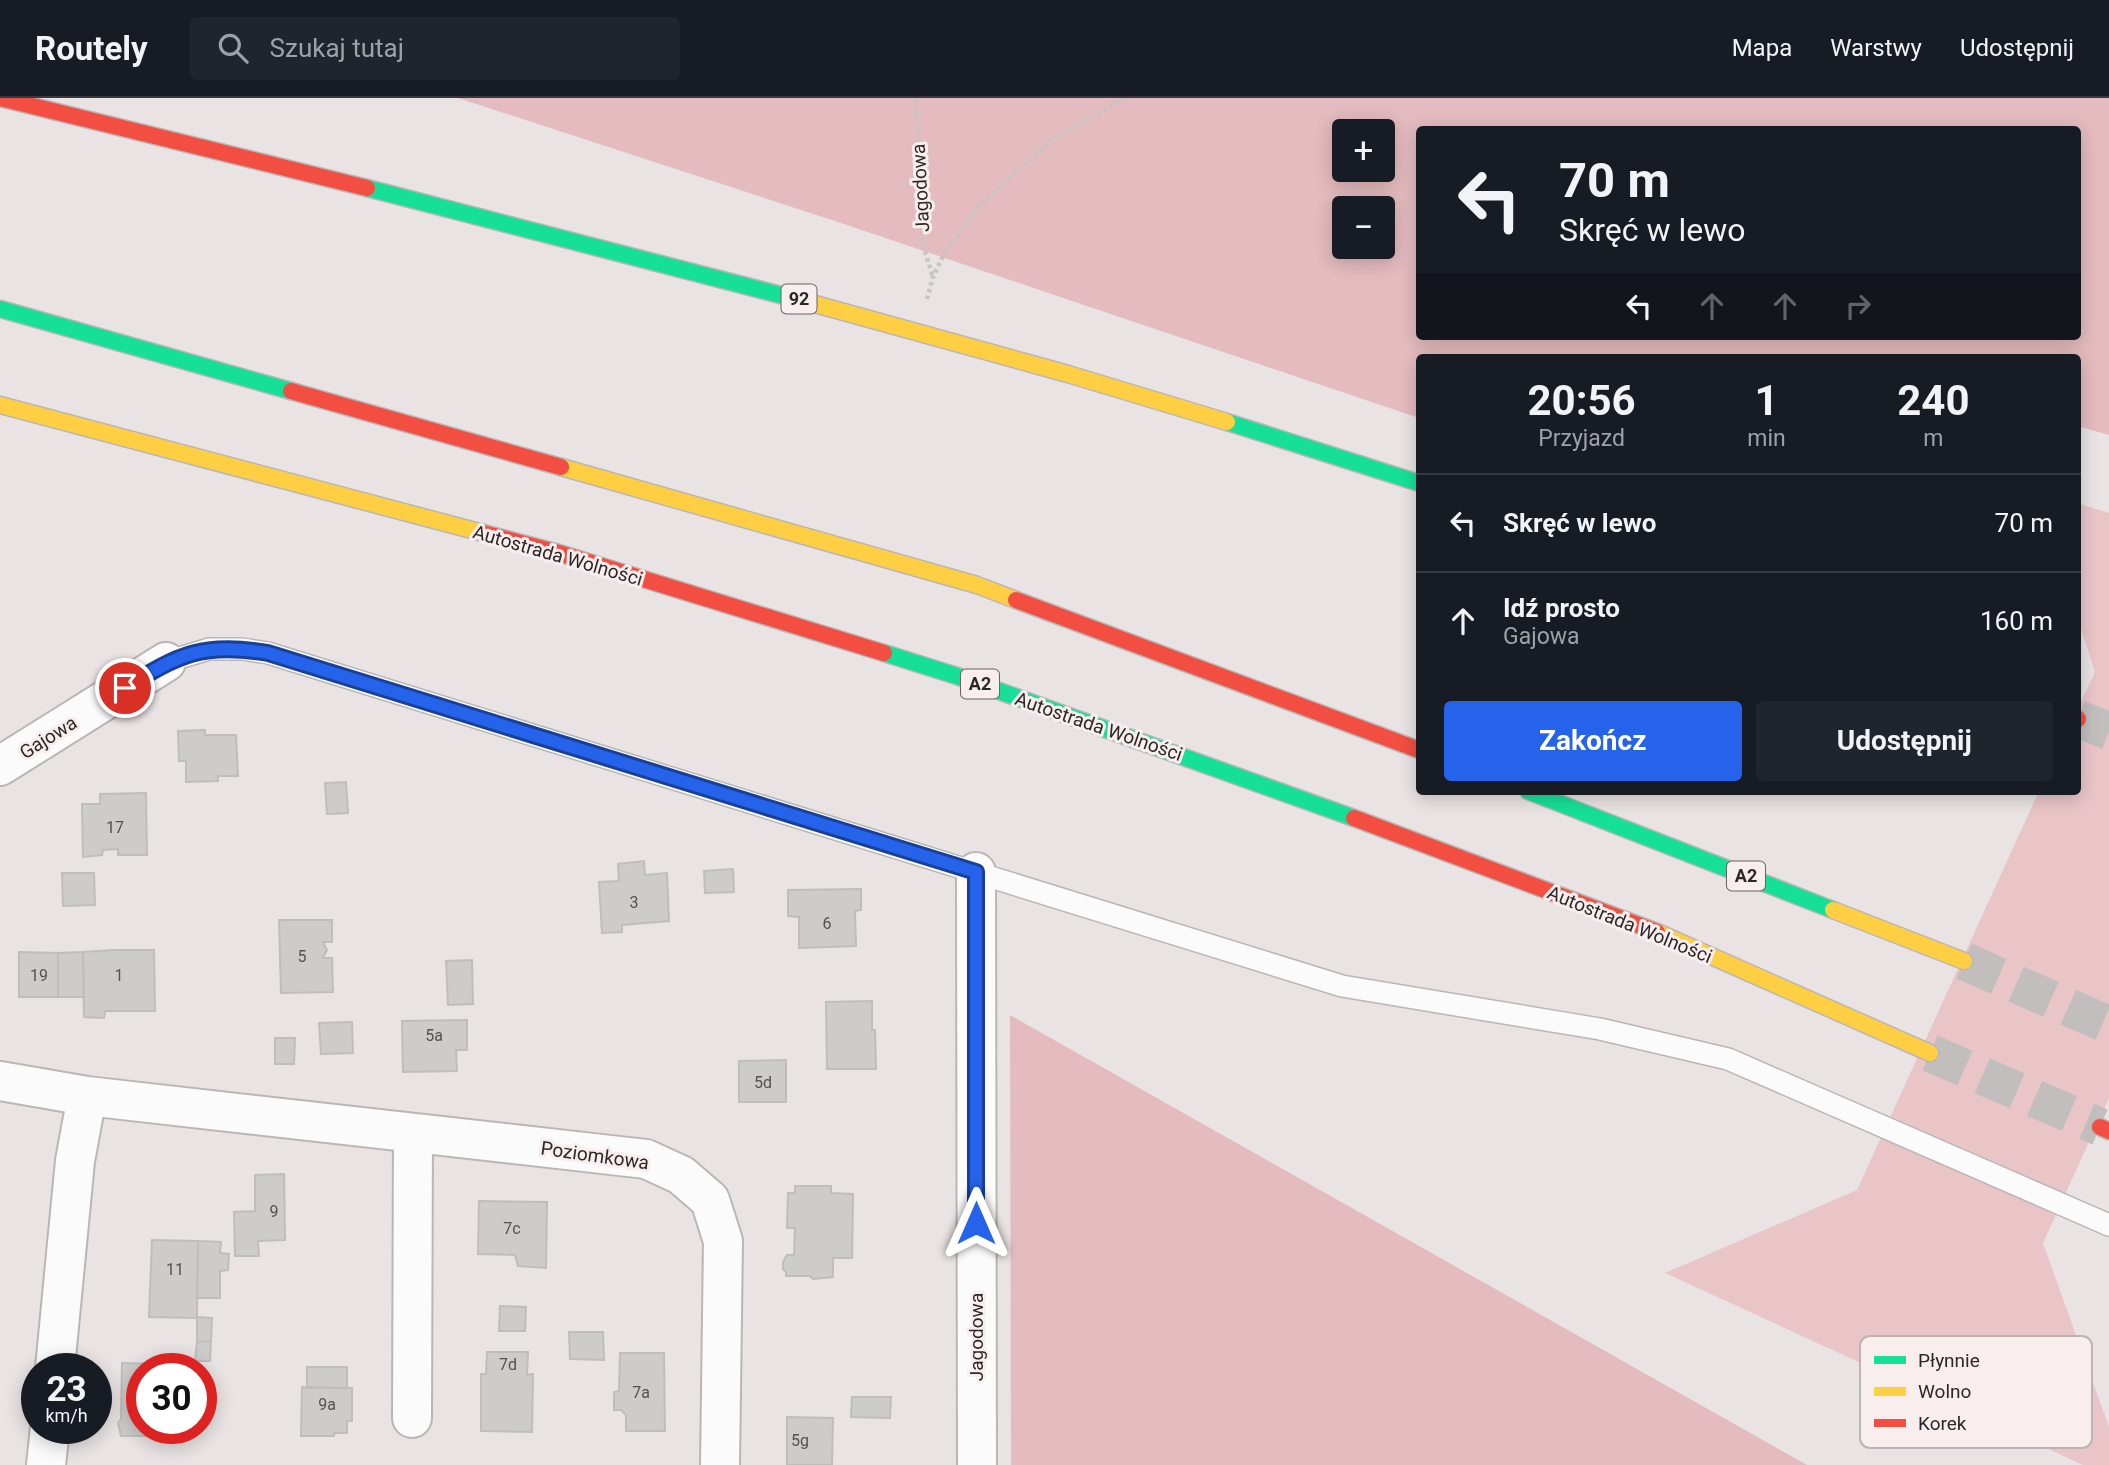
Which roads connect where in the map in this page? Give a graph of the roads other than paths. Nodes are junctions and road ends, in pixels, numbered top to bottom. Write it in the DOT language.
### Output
graph roads {
  1 [pos="0,98"];
  2 [pos="0,309"];
  3 [pos="0,405"];
  4 [pos="1416,482"];
  5 [pos="166,662"];
  6 [pos="1416,749"];
  7 [pos="0,766"];
  8 [pos="1538,795"];
  9 [pos="976,872"];
  10 [pos="1965,961"];
  11 [pos="1930,1053"];
  12 [pos="0,1081"];
  13 [pos="87,1096"];
  14 [pos="413,1134"];
  15 [pos="2109,1225"];
  16 [pos="56,1353"];
  17 [pos="412,1418"];
  18 [pos="48,1444"];
  19 [pos="46,1465"];
  20 [pos="720,1465"];
  21 [pos="976,1465"];
  1 -- 4 [label="main road, 92"];
  2 -- 6 [label="main road"];
  3 -- 11 [label="main road, Autostrada Wolności / A2"];
  5 -- 7 [label="street, Gajowa"];
  5 -- 9 [label="lane"];
  8 -- 10 [label="main road, A2"];
  9 -- 15 [label="lane"];
  9 -- 21 [label="street, Jagodowa"];
  12 -- 13 [label="street, Poziomkowa"];
  13 -- 14 [label="street, Poziomkowa"];
  13 -- 16 [label="street"];
  14 -- 17 [label="street"];
  14 -- 20 [label="street, Poziomkowa"];
  18 -- 19 [label="street"];
}
